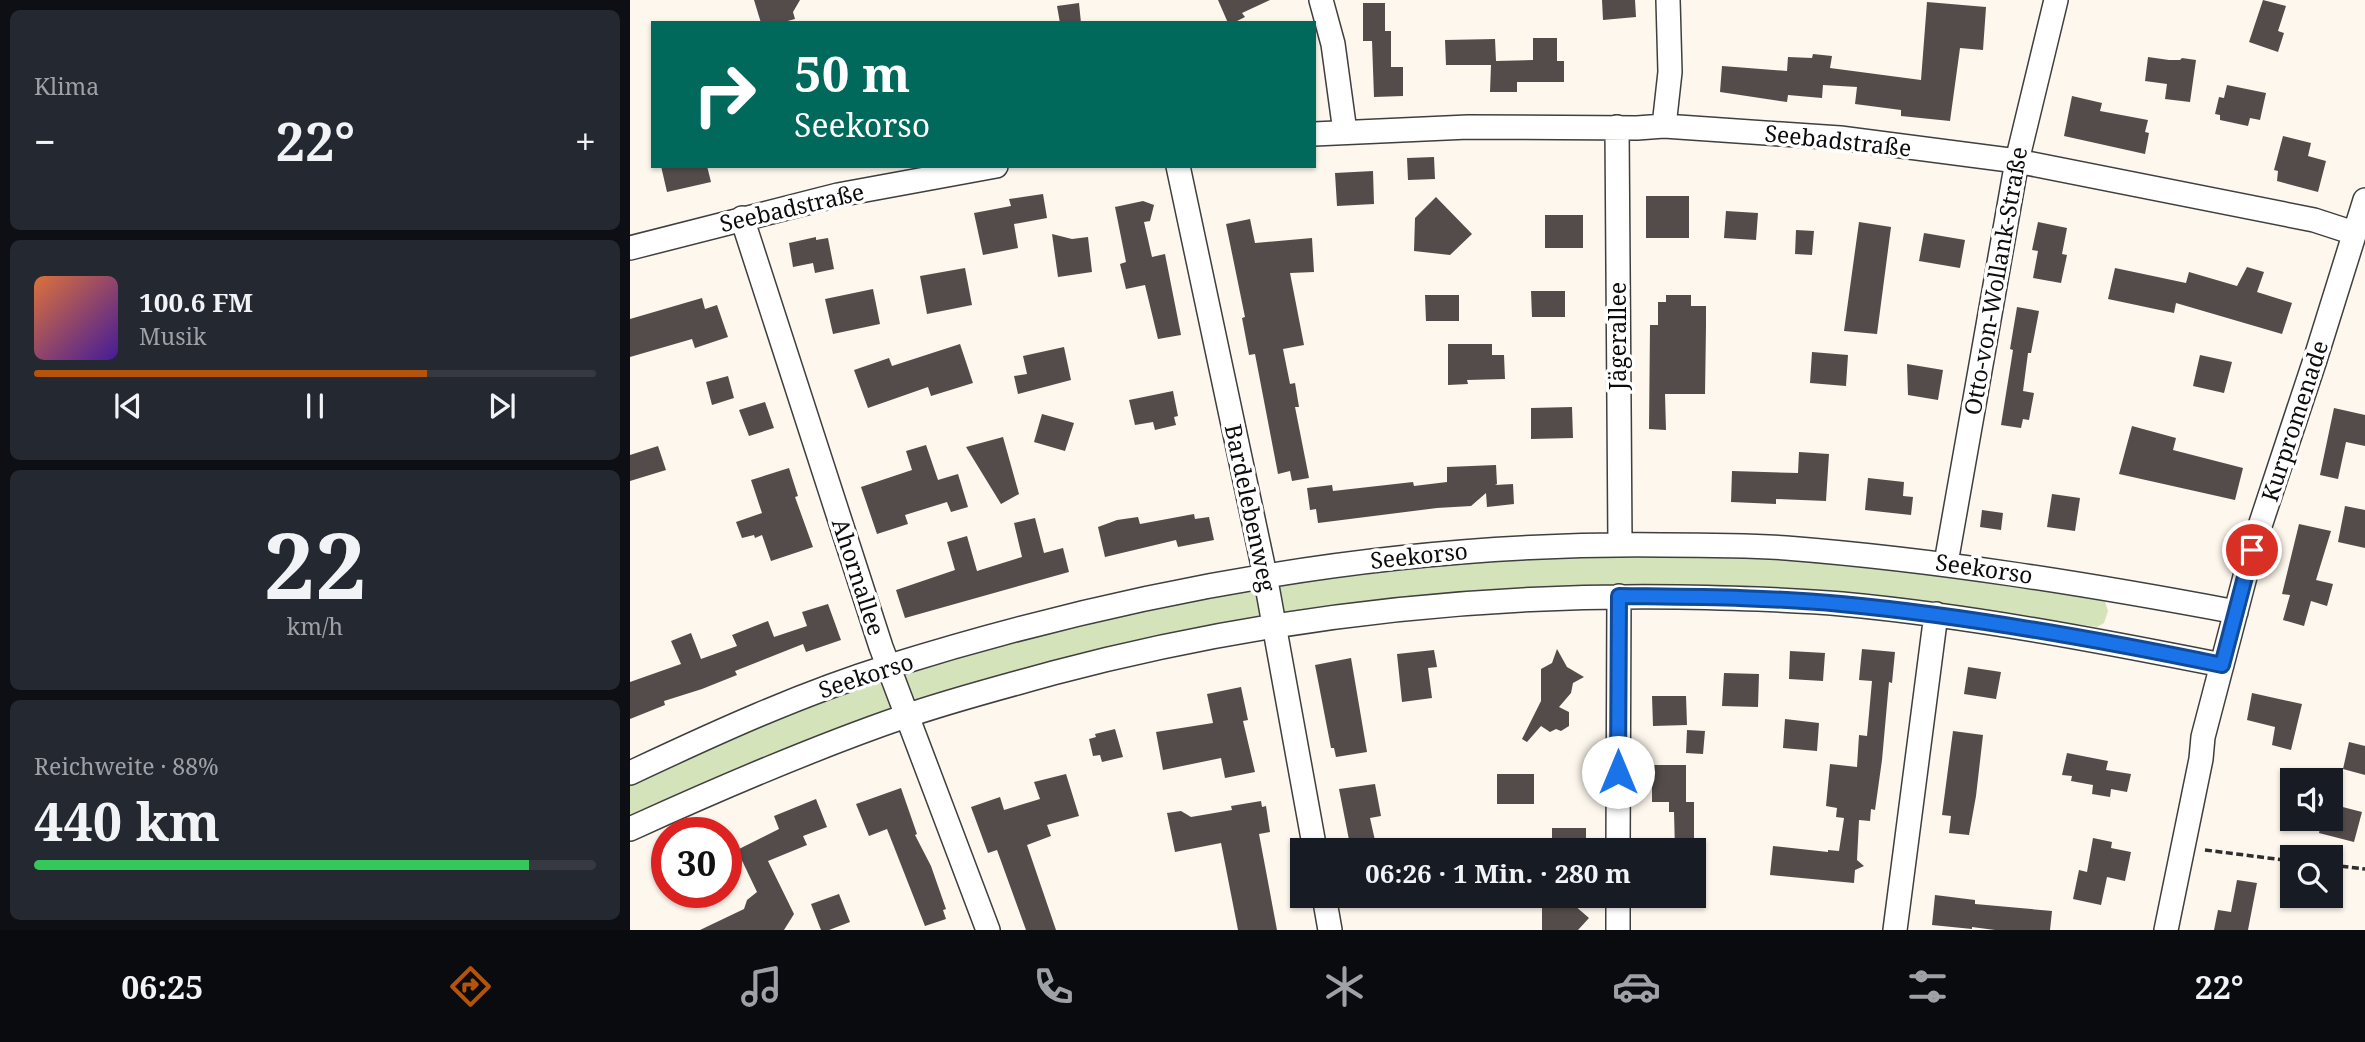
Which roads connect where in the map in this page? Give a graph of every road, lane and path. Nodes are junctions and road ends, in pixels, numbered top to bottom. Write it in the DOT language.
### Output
graph roads {
  1 [pos="1321,0"];
  2 [pos="1668,0"];
  3 [pos="2056,0"];
  4 [pos="1664,125"];
  5 [pos="1617,127"];
  6 [pos="1345,132"];
  7 [pos="1316,134"];
  8 [pos="2017,162"];
  9 [pos="985,168"];
  10 [pos="1178,168"];
  11 [pos="2365,200"];
  12 [pos="742,218"];
  13 [pos="2354,233"];
  14 [pos="630,248"];
  15 [pos="1620,544"];
  16 [pos="1946,563"];
  17 [pos="1265,575"];
  18 [pos="1619,596"];
  19 [pos="2236,612"];
  20 [pos="1936,614"];
  21 [pos="1274,625"];
  22 [pos="2222,665"];
  23 [pos="889,666"];
  24 [pos="906,715"];
  25 [pos="630,772"];
  26 [pos="630,829"];
  27 [pos="1313,838"];
  28 [pos="1618,838"];
  29 [pos="2182,846"];
  30 [pos="2280,859"];
  31 [pos="2343,866"];
  32 [pos="2365,869"];
  33 [pos="1326,908"];
  34 [pos="1618,908"];
  35 [pos="988,930"];
  36 [pos="1330,930"];
  37 [pos="1618,930"];
  38 [pos="1895,930"];
  39 [pos="2166,930"];
  1 -- 6 [label="street"];
  2 -- 4 [label="street"];
  3 -- 8 [label="street, Otto-von-Wollank-Straße"];
  4 -- 5 [label="street, Seebadstraße"];
  4 -- 8 [label="street, Seebadstraße"];
  5 -- 6 [label="street, Seebadstraße"];
  5 -- 15 [label="street, Jägerallee"];
  6 -- 7 [label="street, Seebadstraße"];
  8 -- 13 [label="street, Seebadstraße"];
  8 -- 16 [label="street, Otto-von-Wollank-Straße"];
  9 -- 12 [label="street, Seebadstraße"];
  10 -- 17 [label="street, Bardelebenweg"];
  11 -- 13 [label="street, Kurpromenade"];
  12 -- 14 [label="street, Seebadstraße"];
  12 -- 23 [label="street, Ahornallee"];
  13 -- 19 [label="street, Kurpromenade"];
  15 -- 16 [label="street, Seekorso"];
  15 -- 17 [label="street, Seekorso"];
  16 -- 19 [label="street, Seekorso"];
  17 -- 21 [label="street, Bardelebenweg"];
  17 -- 23 [label="street, Seekorso"];
  18 -- 20 [label="street"];
  18 -- 21 [label="street"];
  18 -- 28 [label="street"];
  19 -- 22 [label="street, Kurpromenade"];
  20 -- 22 [label="street"];
  20 -- 38 [label="street"];
  21 -- 24 [label="street"];
  21 -- 27 [label="street, Bardelebenweg"];
  22 -- 29 [label="street, Kurpromenade"];
  23 -- 24 [label="street, Ahornallee"];
  23 -- 25 [label="street, Seekorso"];
  24 -- 26 [label="street"];
  24 -- 35 [label="street, Ahornallee"];
  29 -- 30 [label="path"];
  29 -- 39 [label="street, Kurpromenade"];
  31 -- 32 [label="path"];
  33 -- 36 [label="street"];
  34 -- 37 [label="street"];
}
